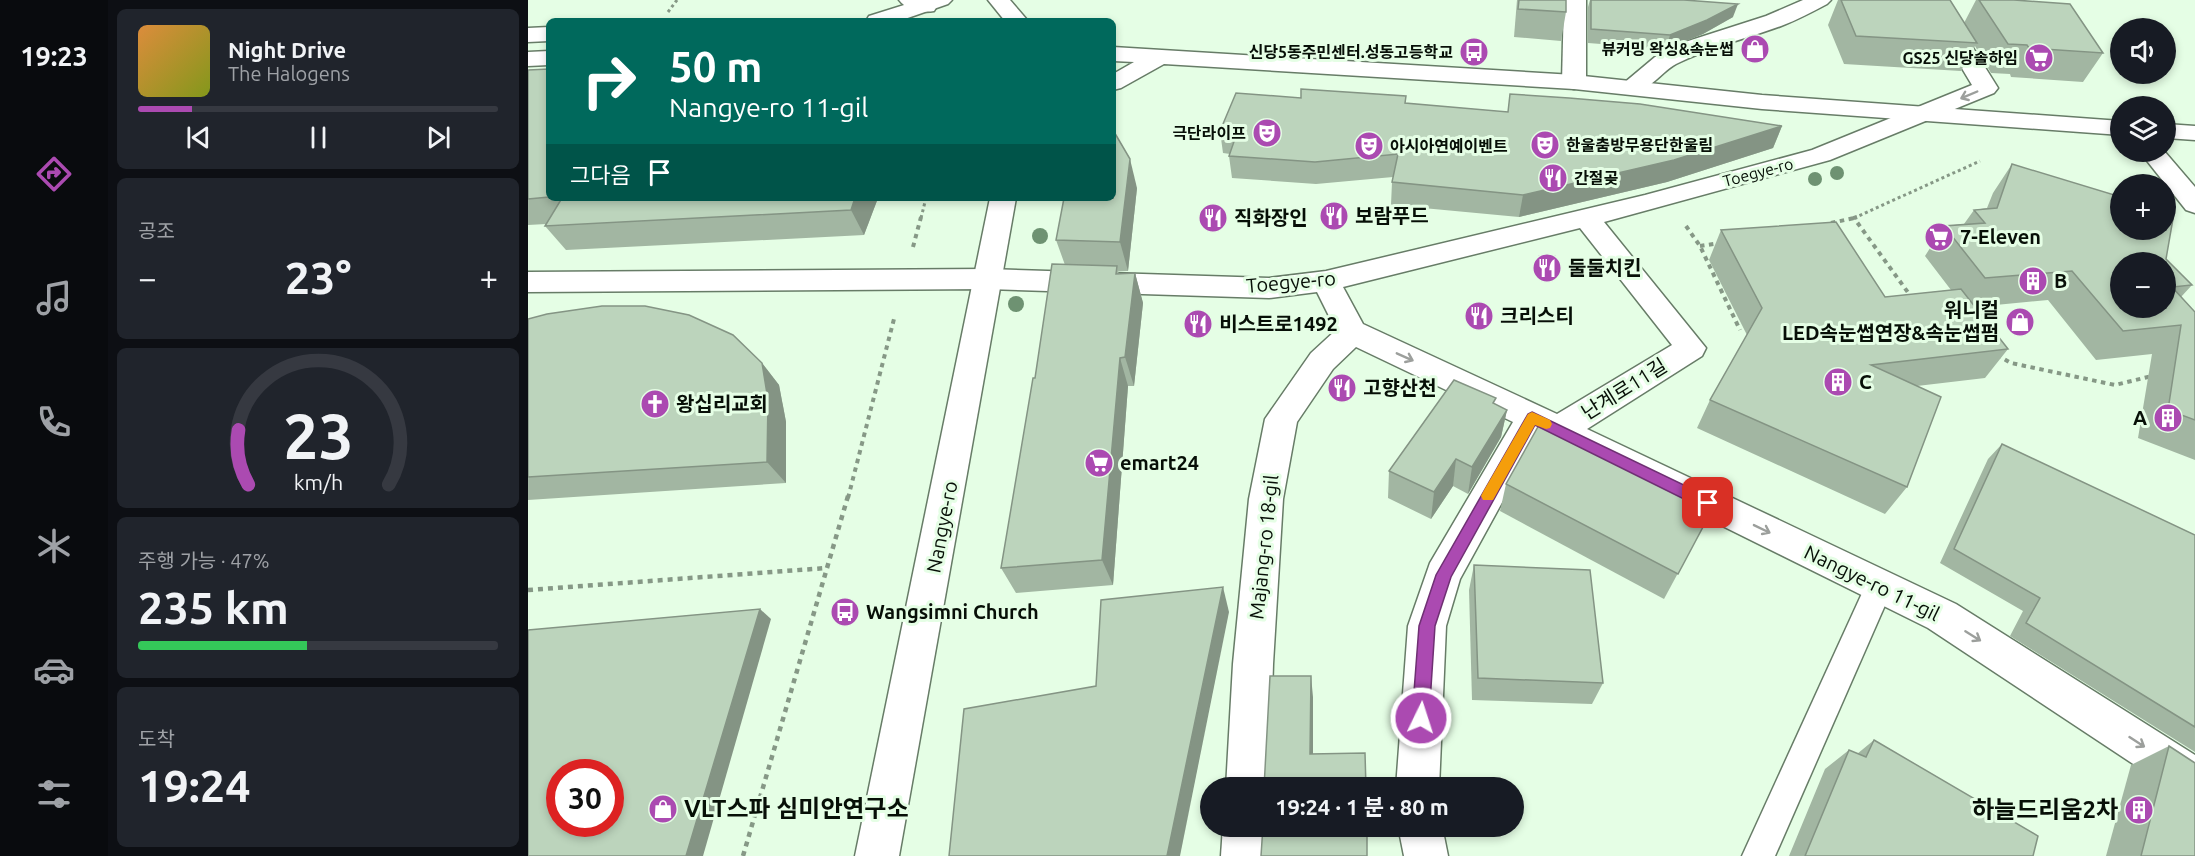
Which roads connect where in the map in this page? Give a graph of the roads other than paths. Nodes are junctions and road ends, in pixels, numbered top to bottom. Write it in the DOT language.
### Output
graph roads {
  1 [pos="999,0"];
  2 [pos="1575,0"];
  3 [pos="1820,0"];
  4 [pos="1932,0"];
  5 [pos="926,2"];
  6 [pos="885,18"];
  7 [pos="1014,18"];
  8 [pos="528,34"];
  9 [pos="546,34"];
  10 [pos="1116,54"];
  11 [pos="1160,57"];
  12 [pos="546,58"];
  13 [pos="528,59"];
  14 [pos="1116,81"];
  15 [pos="1574,82"];
  16 [pos="1630,88"];
  17 [pos="1925,113"];
  18 [pos="2110,128"];
  19 [pos="2176,132"];
  20 [pos="2195,133"];
  21 [pos="2160,162"];
  22 [pos="1002,201"];
  23 [pos="2195,204"];
  24 [pos="1586,218"];
  25 [pos="988,279"];
  26 [pos="1326,281"];
  27 [pos="528,282"];
  28 [pos="1352,333"];
  29 [pos="1545,424"];
  30 [pos="1879,587"];
  31 [pos="1248,777"];
  32 [pos="1417,777"];
  33 [pos="2195,780"];
  34 [pos="1244,837"];
  35 [pos="1422,837"];
  36 [pos="877,856"];
  37 [pos="1243,856"];
  38 [pos="1426,856"];
  39 [pos="1758,856"];
  1 -- 7 [label="street"];
  2 -- 15 [label="street"];
  3 -- 16 [label="street"];
  4 -- 17 [label="street, one-way"];
  5 -- 6 [label="street"];
  8 -- 9 [label="street"];
  10 -- 11 [label="street, Toegye-ro"];
  11 -- 14 [label="street"];
  11 -- 15 [label="street, Toegye-ro"];
  12 -- 13 [label="street"];
  15 -- 16 [label="street, Toegye-ro"];
  16 -- 17 [label="street, Toegye-ro"];
  17 -- 18 [label="street, Toegye-ro"];
  17 -- 24 [label="street, Toegye-ro"];
  19 -- 20 [label="street"];
  21 -- 23 [label="street"];
  22 -- 25 [label="street, Nangye-ro"];
  24 -- 26 [label="street, Toegye-ro"];
  24 -- 29 [label="street, 난계로11길"];
  25 -- 26 [label="street, Toegye-ro"];
  25 -- 27 [label="street, Toegye-ro"];
  25 -- 36 [label="street, Nangye-ro"];
  26 -- 28 [label="street"];
  28 -- 29 [label="street, Nangye-ro 11-gil, one-way"];
  28 -- 31 [label="street, Majang-ro 18-gil"];
  29 -- 30 [label="street, Nangye-ro 11-gil, one-way"];
  29 -- 32 [label="street"];
  30 -- 33 [label="street, Nangye-ro 11-gil, one-way"];
  30 -- 39 [label="lane"];
  34 -- 37 [label="street"];
  35 -- 38 [label="street"];
}
